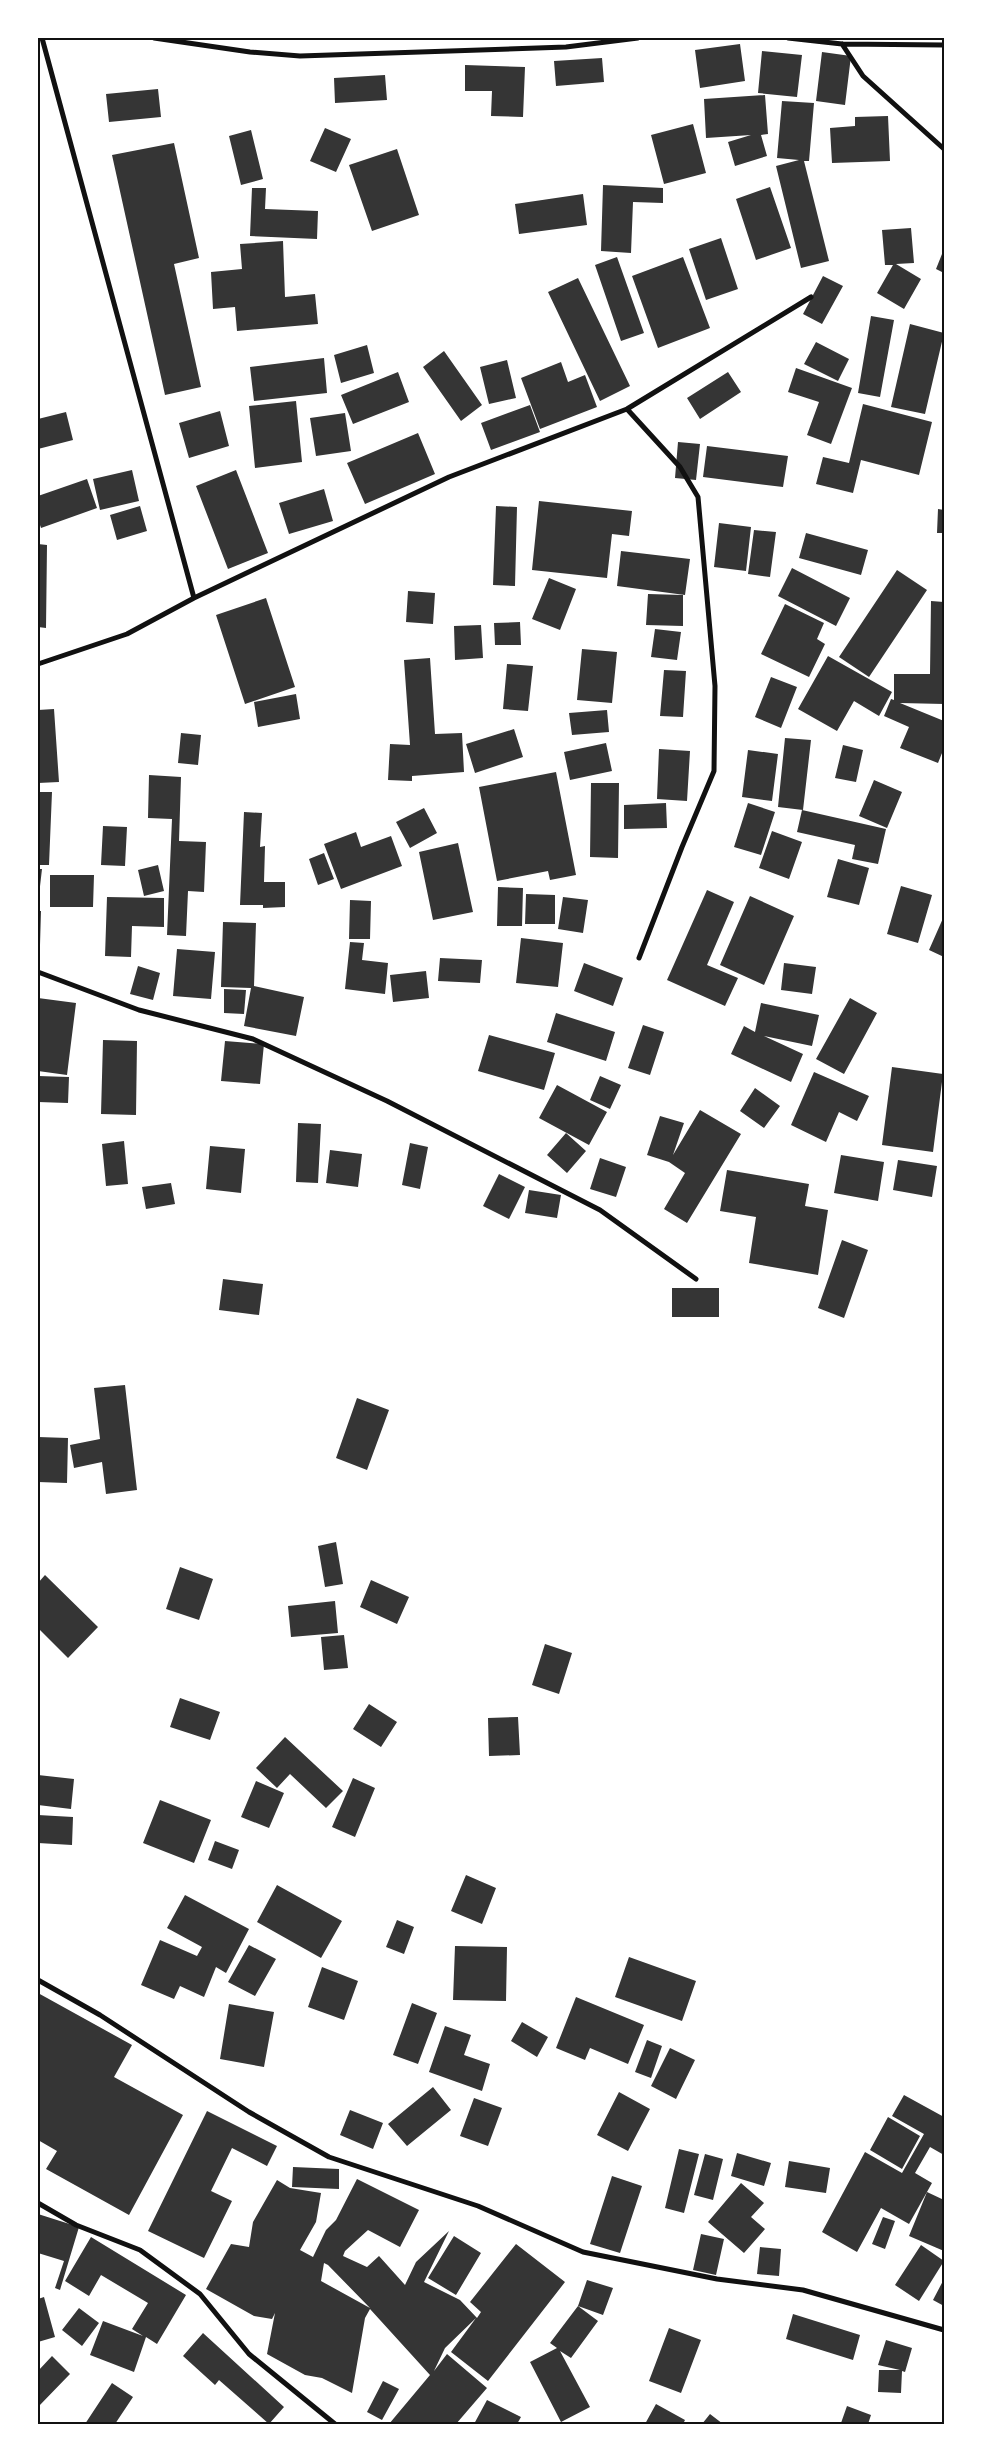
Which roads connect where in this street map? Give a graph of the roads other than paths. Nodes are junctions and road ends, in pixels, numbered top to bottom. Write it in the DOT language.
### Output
graph roads {
  1 [pos="42,38"];
  2 [pos="154,38"];
  3 [pos="638,38"];
  4 [pos="788,38"];
  5 [pos="842,44"];
  6 [pos="944,45"];
  7 [pos="944,150"];
  8 [pos="811,298"];
  9 [pos="627,409"];
  10 [pos="194,598"];
  11 [pos="38,664"];
  12 [pos="639,958"];
  13 [pos="38,972"];
  14 [pos="696,1279"];
  15 [pos="38,1980"];
  16 [pos="38,2203"];
  17 [pos="944,2330"];
  18 [pos="335,2424"];
  1 -- 10 [label="street"];
  2 -- 3 [label="street"];
  4 -- 5 [label="street"];
  5 -- 6 [label="street"];
  5 -- 7 [label="street"];
  8 -- 9 [label="street"];
  9 -- 10 [label="street"];
  9 -- 12 [label="street"];
  10 -- 11 [label="street"];
  13 -- 14 [label="street"];
  15 -- 17 [label="street"];
  16 -- 18 [label="street"];
}
